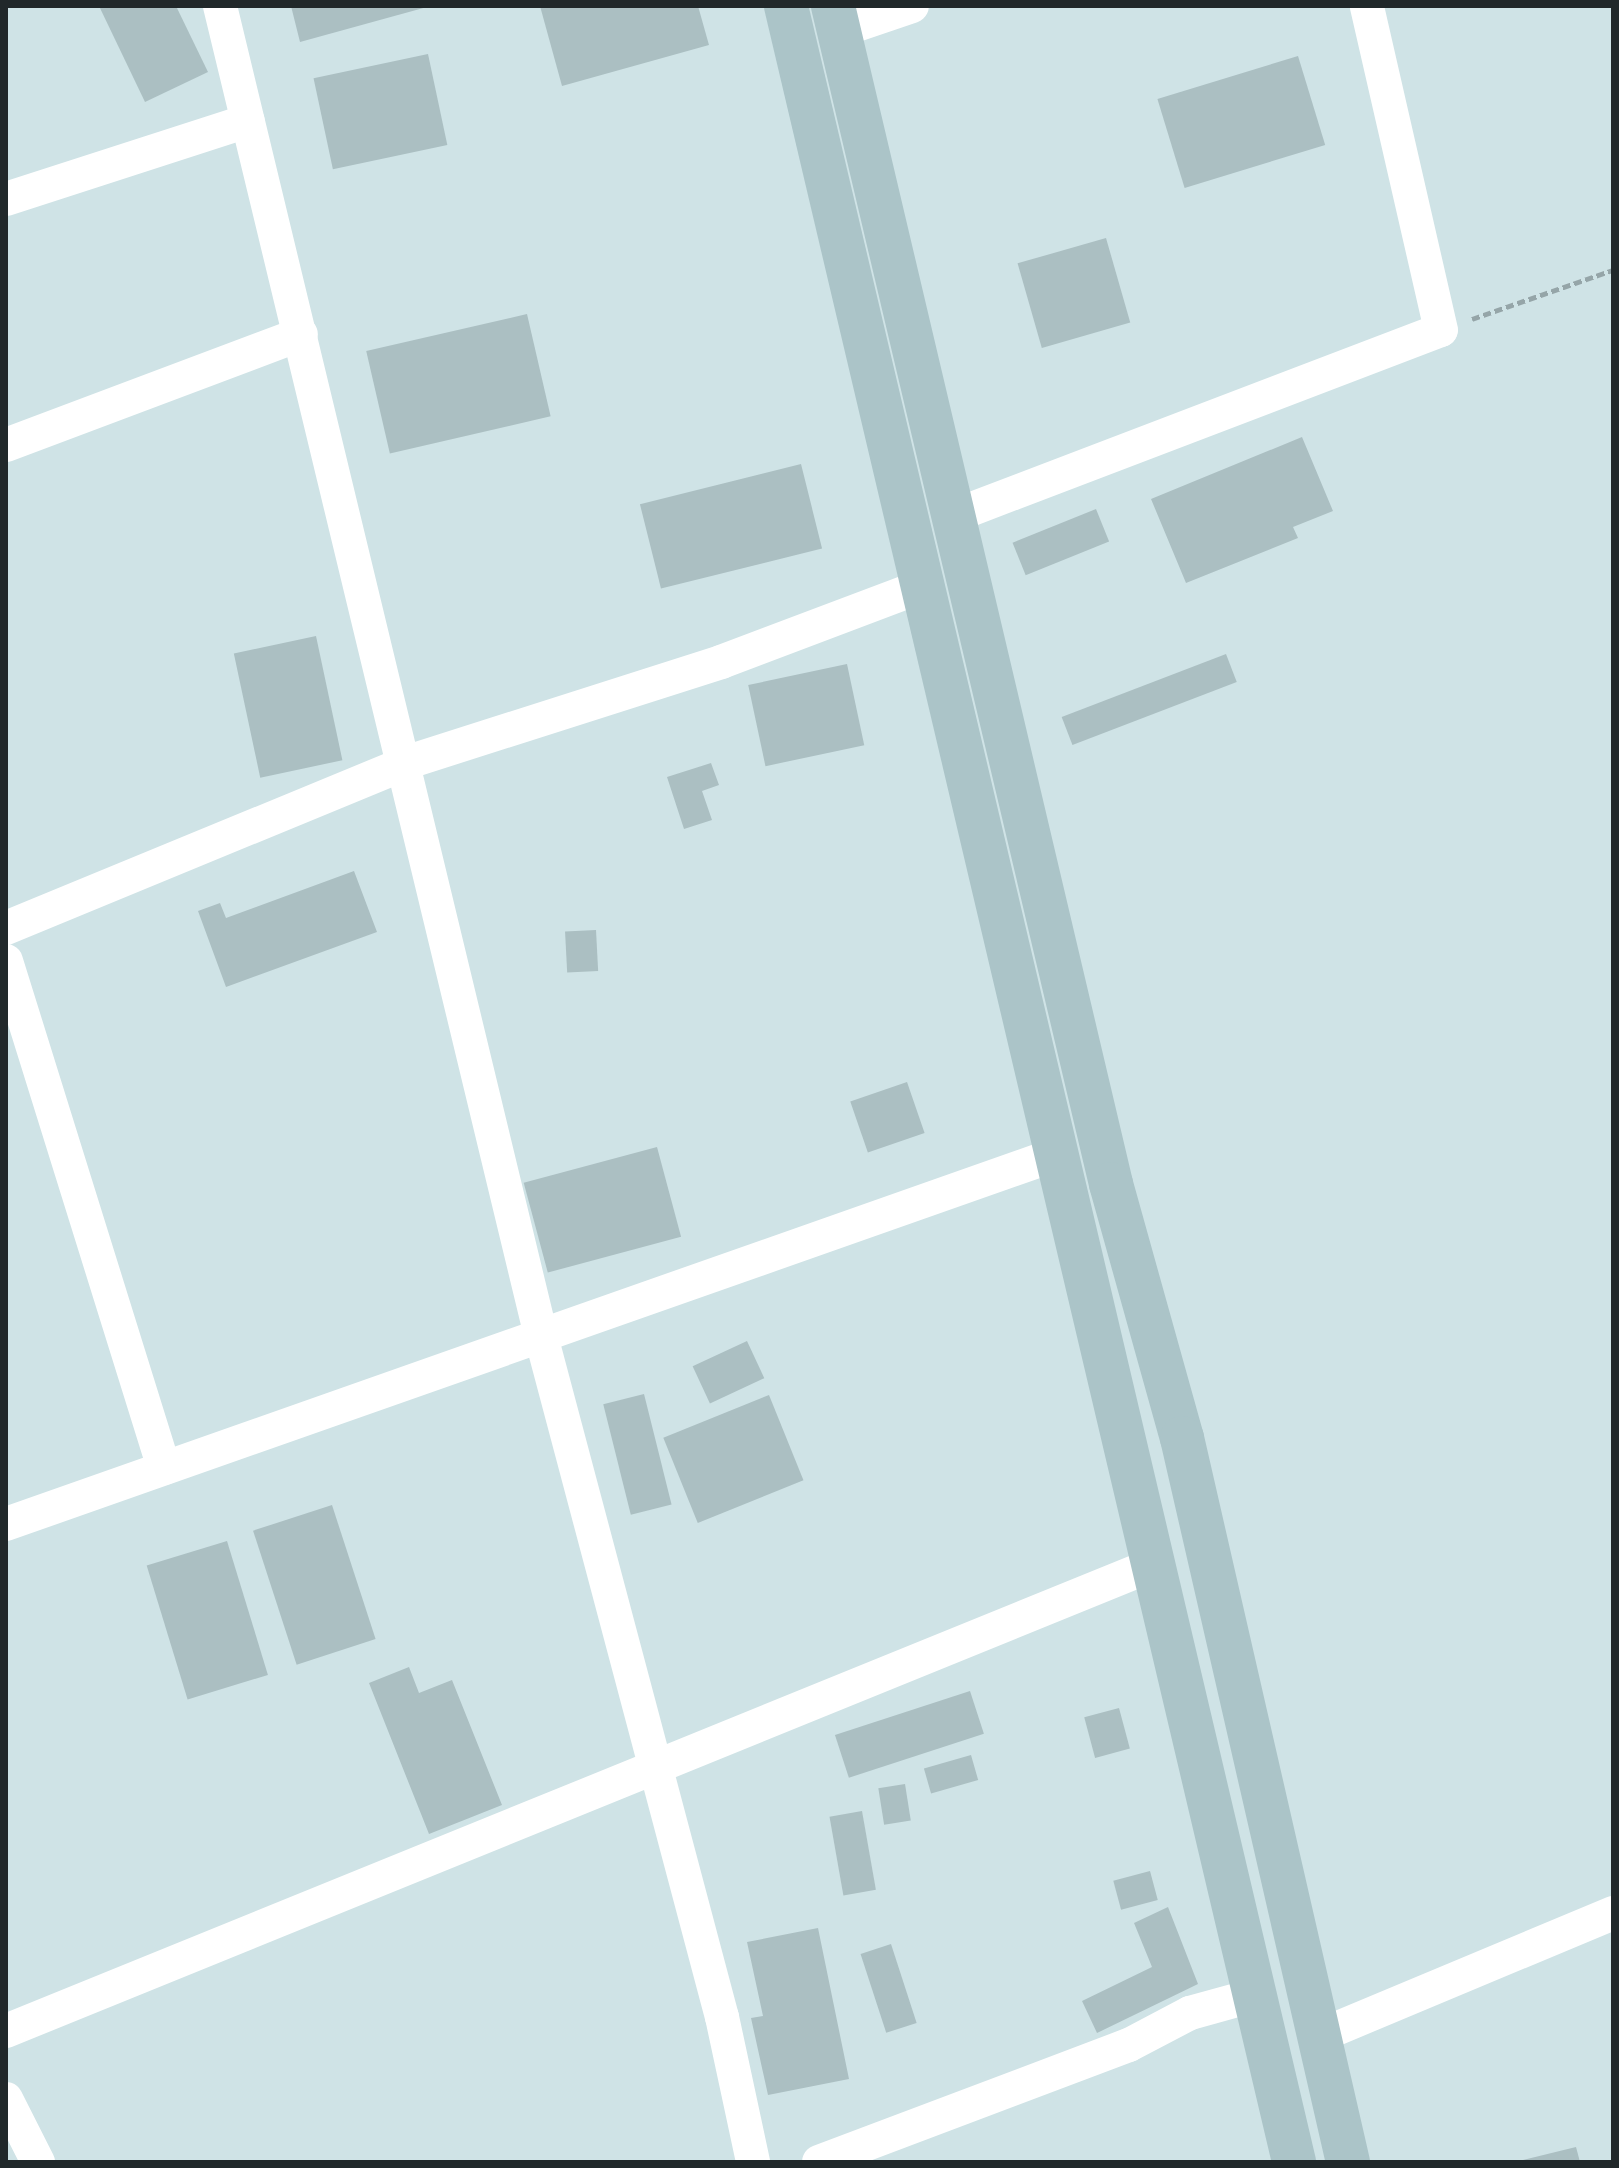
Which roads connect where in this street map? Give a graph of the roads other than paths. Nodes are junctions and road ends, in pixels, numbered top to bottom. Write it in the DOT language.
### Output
graph roads {
  1 [pos="220,6"];
  2 [pos="786,6"];
  3 [pos="912,6"];
  4 [pos="1367,6"];
  5 [pos="836,18"];
  6 [pos="248,121"];
  7 [pos="6,199"];
  8 [pos="301,334"];
  9 [pos="6,445"];
  10 [pos="951,517"];
  11 [pos="919,587"];
  12 [pos="408,762"];
  13 [pos="6,928"];
  14 [pos="6,961"];
  15 [pos="1057,1154"];
  16 [pos="541,1336"];
  17 [pos="164,1468"];
  18 [pos="6,1524"];
  19 [pos="1155,1564"];
  20 [pos="654,1768"];
  21 [pos="1613,1913"];
  22 [pos="1255,1995"];
  23 [pos="6,2031"];
  24 [pos="1319,2036"];
  25 [pos="6,2099"];
  26 [pos="38,2162"];
  27 [pos="753,2162"];
  28 [pos="819,2162"];
  29 [pos="1294,2162"];
  30 [pos="1348,2162"];
  1 -- 6 [label="street"];
  2 -- 11 [label="street"];
  3 -- 5 [label="street"];
  4 -- 10 [label="street"];
  5 -- 10 [label="street"];
  6 -- 7 [label="street"];
  6 -- 8 [label="street"];
  8 -- 9 [label="street"];
  8 -- 12 [label="street"];
  10 -- 24 [label="street"];
  11 -- 12 [label="street"];
  11 -- 15 [label="street"];
  12 -- 13 [label="street"];
  12 -- 16 [label="street"];
  14 -- 17 [label="street"];
  15 -- 16 [label="street"];
  15 -- 19 [label="street"];
  16 -- 17 [label="street"];
  16 -- 20 [label="street"];
  17 -- 18 [label="street"];
  19 -- 20 [label="street"];
  19 -- 22 [label="street"];
  20 -- 23 [label="street"];
  20 -- 27 [label="street"];
  21 -- 24 [label="street"];
  22 -- 28 [label="street"];
  22 -- 29 [label="street"];
  24 -- 30 [label="street"];
  25 -- 26 [label="street"];
}
